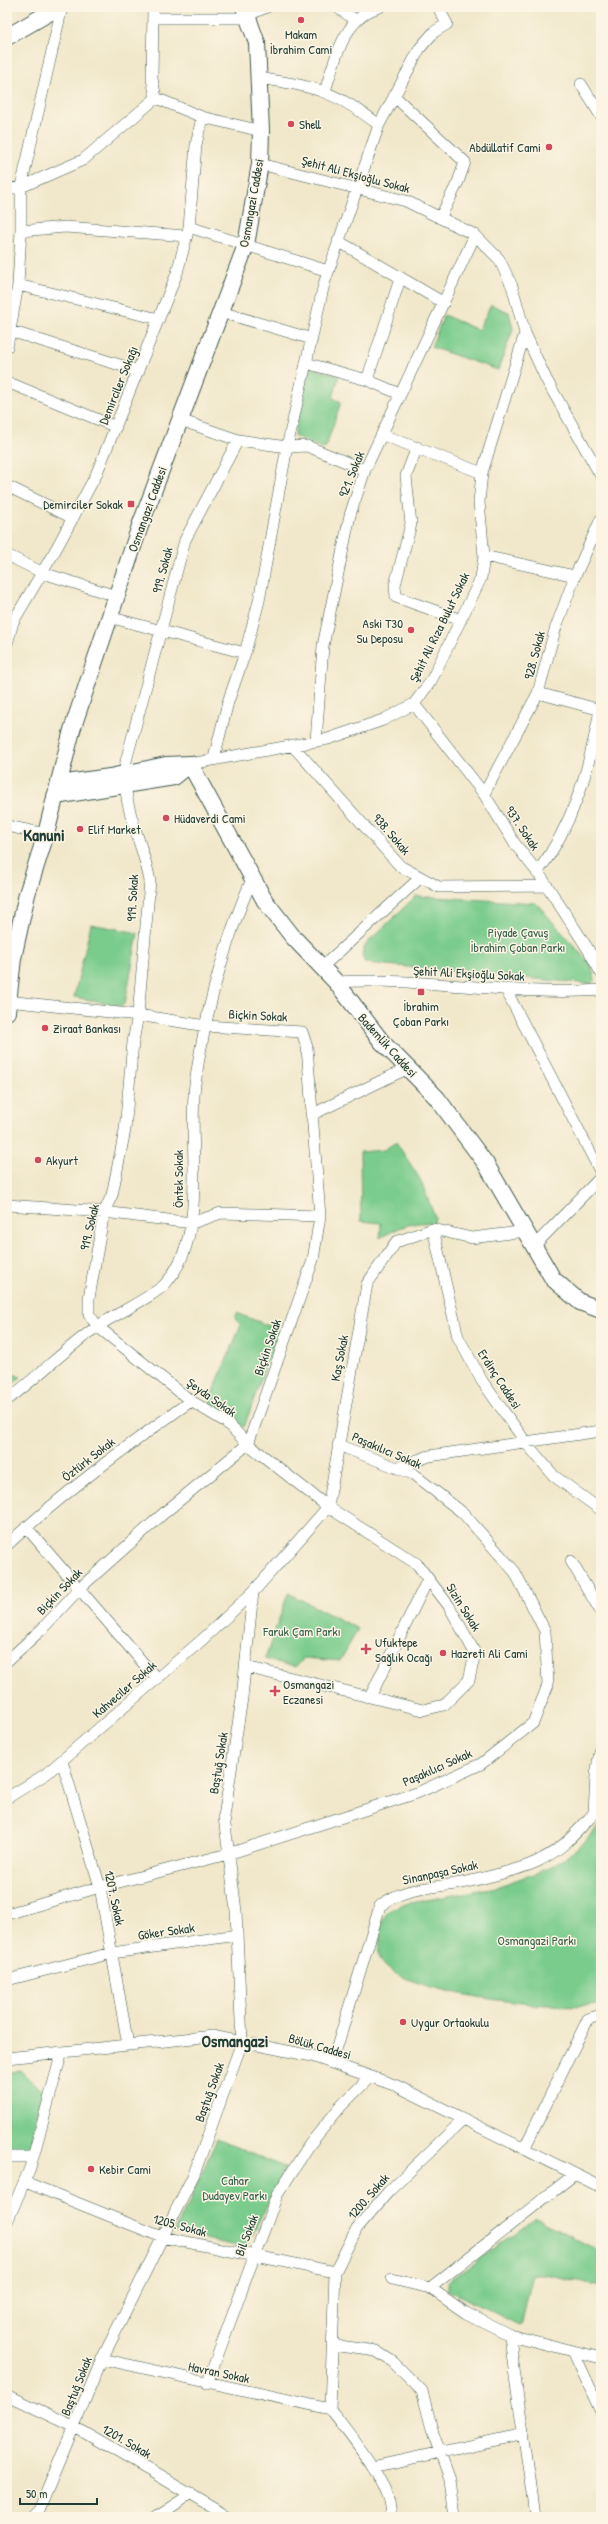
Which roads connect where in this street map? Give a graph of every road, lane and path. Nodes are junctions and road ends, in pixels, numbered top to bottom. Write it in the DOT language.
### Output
graph roads {
  1 [pos="59,7"];
  2 [pos="62,7"];
  3 [pos="266,7"];
  4 [pos="337,7"];
  5 [pos="380,7"];
  6 [pos="438,7"];
  7 [pos="154,12"];
  8 [pos="247,12"];
  9 [pos="355,20"];
  10 [pos="7,37"];
  11 [pos="260,78"];
  12 [pos="581,84"];
  13 [pos="325,91"];
  14 [pos="394,96"];
  15 [pos="156,98"];
  16 [pos="601,116"];
  17 [pos="202,117"];
  18 [pos="379,125"];
  19 [pos="261,131"];
  20 [pos="260,164"];
  21 [pos="21,187"];
  22 [pos="356,187"];
  23 [pos="7,189"];
  24 [pos="440,218"];
  25 [pos="21,231"];
  26 [pos="188,232"];
  27 [pos="475,235"];
  28 [pos="338,241"];
  29 [pos="246,245"];
  30 [pos="328,271"];
  31 [pos="400,279"];
  32 [pos="18,285"];
  33 [pos="444,303"];
  34 [pos="221,312"];
  35 [pos="159,319"];
  36 [pos="9,330"];
  37 [pos="524,334"];
  38 [pos="312,339"];
  39 [pos="7,346"];
  40 [pos="306,363"];
  41 [pos="139,371"];
  42 [pos="367,380"];
  43 [pos="7,382"];
  44 [pos="400,394"];
  45 [pos="180,420"];
  46 [pos="116,427"];
  47 [pos="383,435"];
  48 [pos="238,440"];
  49 [pos="287,447"];
  50 [pos="417,447"];
  51 [pos="365,470"];
  52 [pos="482,473"];
  53 [pos="601,476"];
  54 [pos="7,486"];
  55 [pos="73,518"];
  56 [pos="601,519"];
  57 [pos="7,555"];
  58 [pos="484,556"];
  59 [pos="43,573"];
  60 [pos="575,576"];
  61 [pos="116,596"];
  62 [pos="109,617"];
  63 [pos="461,620"];
  64 [pos="161,632"];
  65 [pos="7,644"];
  66 [pos="245,653"];
  67 [pos="538,693"];
  68 [pos="414,704"];
  69 [pos="601,710"];
  70 [pos="316,741"];
  71 [pos="292,746"];
  72 [pos="214,758"];
  73 [pos="190,764"];
  74 [pos="124,780"];
  75 [pos="57,790"];
  76 [pos="484,794"];
  77 [pos="7,826"];
  78 [pos="46,834"];
  79 [pos="537,873"];
  80 [pos="420,878"];
  81 [pos="252,879"];
  82 [pos="547,886"];
  83 [pos="322,967"];
  84 [pos="601,973"];
  85 [pos="336,982"];
  86 [pos="506,990"];
  87 [pos="601,990"];
  88 [pos="7,1005"];
  89 [pos="138,1015"];
  90 [pos="206,1026"];
  91 [pos="408,1068"];
  92 [pos="311,1115"];
  93 [pos="601,1173"];
  94 [pos="601,1177"];
  95 [pos="7,1205"];
  96 [pos="104,1212"];
  97 [pos="320,1216"];
  98 [pos="192,1223"];
  99 [pos="433,1229"];
  100 [pos="526,1231"];
  101 [pos="534,1246"];
  102 [pos="601,1310"];
  103 [pos="97,1326"];
  104 [pos="7,1400"];
  105 [pos="191,1401"];
  106 [pos="601,1431"];
  107 [pos="248,1444"];
  108 [pos="527,1444"];
  109 [pos="338,1445"];
  110 [pos="396,1468"];
  111 [pos="328,1507"];
  112 [pos="601,1510"];
  113 [pos="26,1527"];
  114 [pos="7,1545"];
  115 [pos="571,1561"];
  116 [pos="428,1579"];
  117 [pos="80,1588"];
  118 [pos="253,1592"];
  119 [pos="601,1612"];
  120 [pos="7,1661"];
  121 [pos="246,1667"];
  122 [pos="157,1679"];
  123 [pos="370,1697"];
  124 [pos="601,1745"];
  125 [pos="62,1761"];
  126 [pos="7,1798"];
  127 [pos="598,1809"];
  128 [pos="228,1854"];
  129 [pos="100,1887"];
  130 [pos="7,1914"];
  131 [pos="237,1935"];
  132 [pos="112,1953"];
  133 [pos="7,1980"];
  134 [pos="601,2014"];
  135 [pos="242,2042"];
  136 [pos="128,2045"];
  137 [pos="62,2052"];
  138 [pos="7,2058"];
  139 [pos="332,2063"];
  140 [pos="370,2077"];
  141 [pos="464,2120"];
  142 [pos="524,2149"];
  143 [pos="7,2157"];
  144 [pos="33,2158"];
  145 [pos="575,2174"];
  146 [pos="24,2182"];
  147 [pos="601,2187"];
  148 [pos="7,2222"];
  149 [pos="162,2237"];
  150 [pos="252,2256"];
  151 [pos="335,2272"];
  152 [pos="392,2279"];
  153 [pos="430,2288"];
  154 [pos="510,2336"];
  155 [pos="332,2345"];
  156 [pos="574,2353"];
  157 [pos="601,2358"];
  158 [pos="102,2359"];
  159 [pos="207,2384"];
  160 [pos="7,2395"];
  161 [pos="330,2409"];
  162 [pos="601,2412"];
  163 [pos="75,2427"];
  164 [pos="524,2434"];
  165 [pos="440,2452"];
  166 [pos="372,2467"];
  167 [pos="191,2494"];
  168 [pos="32,2517"];
  169 [pos="156,2517"];
  170 [pos="229,2517"];
  171 [pos="390,2517"];
  172 [pos="455,2517"];
  173 [pos="535,2517"];
  1 -- 10 [label="main road"];
  2 -- 21 [label="street"];
  3 -- 8 [label="street"];
  4 -- 9 [label="street"];
  5 -- 9 [label="street"];
  6 -- 14 [label="street"];
  7 -- 8 [label="street"];
  7 -- 15 [label="street"];
  8 -- 11 [label="main road, Osmangazi Caddesi"];
  9 -- 13 [label="street"];
  11 -- 13 [label="street"];
  11 -- 19 [label="main road, Osmangazi Caddesi"];
  12 -- 16 [label="street"];
  13 -- 18 [label="street"];
  14 -- 18 [label="street"];
  14 -- 24 [label="street"];
  15 -- 17 [label="street"];
  15 -- 21 [label="street"];
  17 -- 19 [label="street"];
  17 -- 26 [label="street, Demirciler Sokağı"];
  18 -- 22 [label="street"];
  19 -- 20 [label="main road, Osmangazi Caddesi"];
  20 -- 22 [label="street, Şehit Ali Ekşioğlu Sokak"];
  20 -- 29 [label="main road, Osmangazi Caddesi"];
  21 -- 23 [label="street"];
  21 -- 25 [label="street"];
  22 -- 24 [label="street, Şehit Ali Ekşioğlu Sokak"];
  22 -- 28 [label="street"];
  24 -- 27 [label="street, Şehit Ali Ekşioğlu Sokak"];
  25 -- 26 [label="street"];
  25 -- 32 [label="street"];
  26 -- 29 [label="street"];
  26 -- 35 [label="street, Demirciler Sokağı"];
  27 -- 33 [label="street, 921. Sokak"];
  27 -- 37 [label="street, Şehit Ali Ekşioğlu Sokak"];
  28 -- 30 [label="street"];
  28 -- 31 [label="street"];
  29 -- 30 [label="street"];
  29 -- 34 [label="main road, Osmangazi Caddesi"];
  30 -- 38 [label="street"];
  31 -- 33 [label="street"];
  31 -- 42 [label="street"];
  32 -- 35 [label="street"];
  32 -- 36 [label="street"];
  33 -- 44 [label="street, 921. Sokak"];
  34 -- 38 [label="street"];
  34 -- 45 [label="main road, Osmangazi Caddesi"];
  35 -- 41 [label="street, Demirciler Sokağı"];
  36 -- 39 [label="street"];
  36 -- 41 [label="street"];
  37 -- 52 [label="street, Şehit Ali Rıza Bulut Sokak"];
  37 -- 53 [label="street, Şehit Ali Ekşioğlu Sokak"];
  38 -- 40 [label="street"];
  40 -- 42 [label="street"];
  40 -- 49 [label="street"];
  41 -- 46 [label="street, Demirciler Sokağı"];
  42 -- 44 [label="street"];
  43 -- 46 [label="street"];
  44 -- 47 [label="street, 921. Sokak"];
  45 -- 48 [label="street"];
  45 -- 61 [label="main road, Osmangazi Caddesi"];
  46 -- 55 [label="street, Demirciler Sokağı"];
  47 -- 50 [label="street"];
  47 -- 51 [label="street, 921. Sokak"];
  48 -- 49 [label="street"];
  48 -- 64 [label="street, 919. Sokak"];
  49 -- 51 [label="street"];
  49 -- 66 [label="street"];
  50 -- 52 [label="street"];
  50 -- 63 [label="street"];
  51 -- 70 [label="street, 921. Sokak"];
  52 -- 58 [label="street, Şehit Ali Rıza Bulut Sokak"];
  54 -- 55 [label="street"];
  55 -- 59 [label="street, Demirciler Sokağı"];
  56 -- 60 [label="street, 928. Sokak"];
  57 -- 59 [label="street"];
  58 -- 60 [label="street"];
  58 -- 63 [label="street, Şehit Ali Rıza Bulut Sokak"];
  59 -- 61 [label="street"];
  59 -- 65 [label="street, Demirciler Sokağı"];
  60 -- 67 [label="street, 928. Sokak"];
  61 -- 62 [label="main road, Osmangazi Caddesi"];
  62 -- 64 [label="street"];
  62 -- 75 [label="main road, Osmangazi Caddesi"];
  63 -- 68 [label="street, Şehit Ali Rıza Bulut Sokak"];
  64 -- 66 [label="street"];
  64 -- 74 [label="street, 919. Sokak"];
  66 -- 72 [label="street"];
  67 -- 69 [label="street"];
  67 -- 76 [label="street, 928. Sokak"];
  68 -- 70 [label="street, Şehit Ali Rıza Bulut Sokak"];
  68 -- 76 [label="street, 937. Sokak"];
  69 -- 79 [label="street"];
  70 -- 71 [label="street, Şehit Ali Rıza Bulut Sokak"];
  71 -- 72 [label="street, Şehit Ali Rıza Bulut Sokak"];
  71 -- 80 [label="street, 938. Sokak"];
  72 -- 73 [label="street, Şehit Ali Rıza Bulut Sokak"];
  73 -- 74 [label="main road"];
  73 -- 81 [label="main road, Bademlik Caddesi"];
  74 -- 75 [label="main road"];
  74 -- 89 [label="street, 919. Sokak"];
  75 -- 78 [label="main road, Osmangazi Caddesi"];
  76 -- 79 [label="street, 937. Sokak"];
  77 -- 78 [label="street"];
  78 -- 88 [label="main road, Osmangazi Caddesi"];
  79 -- 82 [label="street, 937. Sokak"];
  80 -- 82 [label="street, 938. Sokak"];
  80 -- 83 [label="street"];
  81 -- 83 [label="main road, Bademlik Caddesi"];
  81 -- 90 [label="street, Öntek Sokak"];
  82 -- 84 [label="street, 937. Sokak"];
  83 -- 85 [label="main road, Bademlik Caddesi"];
  85 -- 86 [label="street, Şehit Ali Ekşioğlu Sokak"];
  85 -- 91 [label="main road, Bademlik Caddesi"];
  86 -- 87 [label="street, Şehit Ali Ekşioğlu Sokak"];
  86 -- 93 [label="street"];
  88 -- 89 [label="street"];
  89 -- 90 [label="street"];
  89 -- 96 [label="street, 919. Sokak"];
  90 -- 92 [label="street, Biçkin Sokak"];
  90 -- 98 [label="street, Öntek Sokak"];
  91 -- 92 [label="street"];
  91 -- 100 [label="main road, Bademlik Caddesi"];
  92 -- 97 [label="street, Biçkin Sokak"];
  94 -- 101 [label="street"];
  95 -- 96 [label="street"];
  96 -- 98 [label="street"];
  96 -- 103 [label="street, 919. Sokak"];
  97 -- 98 [label="street"];
  97 -- 107 [label="street, Biçkin Sokak"];
  98 -- 103 [label="street, Öntek Sokak"];
  99 -- 100 [label="street"];
  99 -- 108 [label="street, Erdinç Caddesi"];
  99 -- 109 [label="street, Kaş Sokak"];
  100 -- 101 [label="main road, Bademlik Caddesi"];
  101 -- 102 [label="main road, Bademlik Caddesi"];
  103 -- 104 [label="street, Öntek Sokak"];
  103 -- 105 [label="street, Şeyda Sokak"];
  105 -- 107 [label="street, Şeyda Sokak"];
  105 -- 113 [label="street, Öztürk Sokak"];
  106 -- 108 [label="street"];
  107 -- 111 [label="street, Şeyda Sokak"];
  107 -- 117 [label="street, Biçkin Sokak"];
  108 -- 110 [label="street"];
  108 -- 112 [label="street, Erdinç Caddesi"];
  109 -- 110 [label="street, Paşakılıcı Sokak"];
  109 -- 111 [label="street, Kaş Sokak"];
  110 -- 128 [label="street, Paşakılıcı Sokak"];
  111 -- 116 [label="street, Sizin Sokak"];
  111 -- 118 [label="street"];
  113 -- 114 [label="street, Öztürk Sokak"];
  113 -- 117 [label="street"];
  115 -- 119 [label="street"];
  116 -- 123 [label="street"];
  116 -- 123 [label="street, Sizin Sokak"];
  117 -- 120 [label="street, Biçkin Sokak"];
  117 -- 122 [label="street"];
  118 -- 121 [label="street, Baştuğ Sokak"];
  118 -- 122 [label="street, Kahveciler Sokak"];
  121 -- 123 [label="street, Sizin Sokak"];
  121 -- 128 [label="street, Baştuğ Sokak"];
  122 -- 125 [label="street, Kahveciler Sokak"];
  124 -- 127 [label="street"];
  125 -- 126 [label="street, Kahveciler Sokak"];
  125 -- 129 [label="street, 1207. Sokak"];
  127 -- 139 [label="street, Sinanpaşa Sokak"];
  128 -- 129 [label="street, Paşakılıcı Sokak"];
  128 -- 131 [label="street, Baştuğ Sokak"];
  129 -- 130 [label="street, Paşakılıcı Sokak"];
  129 -- 132 [label="street, 1207. Sokak"];
  131 -- 132 [label="street, Göker Sokak"];
  131 -- 135 [label="street, Baştuğ Sokak"];
  132 -- 133 [label="street, Göker Sokak"];
  132 -- 136 [label="street, 1207. Sokak"];
  134 -- 142 [label="street"];
  135 -- 136 [label="street, Bölük Caddesi"];
  135 -- 139 [label="street, Bölük Caddesi"];
  135 -- 149 [label="street, Baştuğ Sokak"];
  136 -- 137 [label="street, Bölük Caddesi"];
  137 -- 138 [label="street, Bölük Caddesi"];
  137 -- 144 [label="street"];
  139 -- 140 [label="street, Bölük Caddesi"];
  140 -- 141 [label="street, Bölük Caddesi"];
  140 -- 150 [label="street, Bil Sokak"];
  141 -- 142 [label="street, Bölük Caddesi"];
  141 -- 151 [label="street, 1200. Sokak"];
  142 -- 145 [label="street, Bölük Caddesi"];
  143 -- 144 [label="street"];
  144 -- 146 [label="street"];
  145 -- 147 [label="street, Bölük Caddesi"];
  145 -- 153 [label="street"];
  146 -- 148 [label="street"];
  146 -- 149 [label="street, 1205. Sokak"];
  149 -- 150 [label="street, 1205. Sokak"];
  149 -- 158 [label="street, Baştuğ Sokak"];
  150 -- 151 [label="street, 1205. Sokak"];
  150 -- 159 [label="street, Bil Sokak"];
  151 -- 155 [label="street, 1200. Sokak"];
  152 -- 153 [label="street"];
  153 -- 154 [label="street"];
  154 -- 156 [label="street"];
  154 -- 164 [label="street"];
  155 -- 161 [label="street, 1200. Sokak"];
  155 -- 165 [label="street"];
  156 -- 157 [label="street"];
  156 -- 162 [label="street"];
  158 -- 159 [label="street, Havran Sokak"];
  158 -- 163 [label="street, Baştuğ Sokak"];
  159 -- 161 [label="street, Havran Sokak"];
  160 -- 163 [label="street, 1201. Sokak"];
  161 -- 166 [label="street"];
  163 -- 167 [label="street, 1201. Sokak"];
  163 -- 168 [label="street, Baştuğ Sokak"];
  164 -- 165 [label="street"];
  164 -- 173 [label="street"];
  165 -- 166 [label="street"];
  165 -- 172 [label="street"];
  166 -- 171 [label="street"];
  167 -- 169 [label="street"];
  167 -- 170 [label="street, 1201. Sokak"];
}
